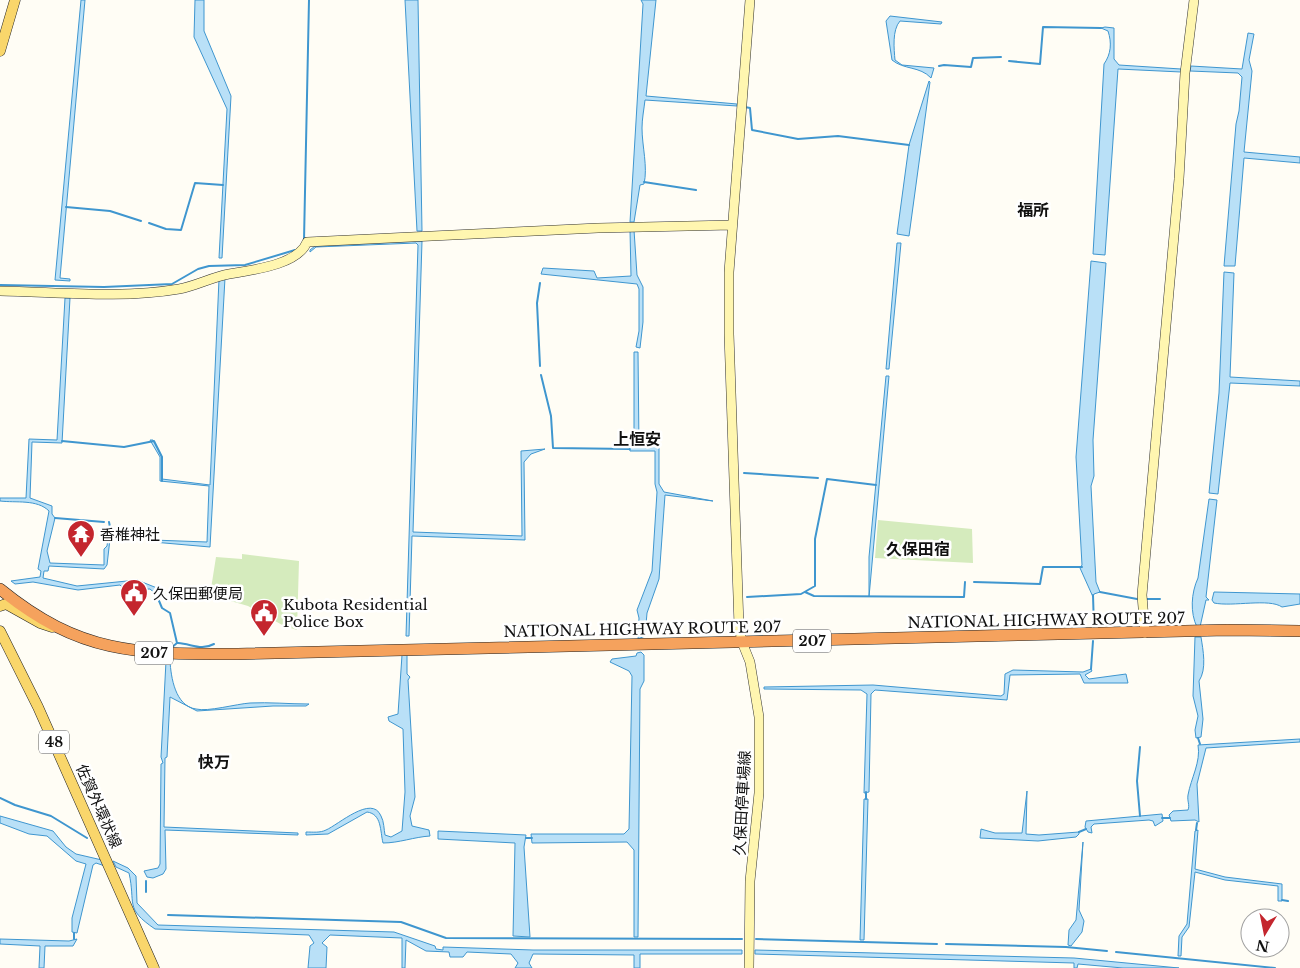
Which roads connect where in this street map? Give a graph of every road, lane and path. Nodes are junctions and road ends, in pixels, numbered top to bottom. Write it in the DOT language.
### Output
graph roads {
  1 [pos="14,0"];
  2 [pos="750,0"];
  3 [pos="1194,0"];
  4 [pos="0,51"];
  5 [pos="732,225"];
  6 [pos="0,291"];
  7 [pos="0,589"];
  8 [pos="0,606"];
  9 [pos="60,630"];
  10 [pos="1300,630"];
  11 [pos="0,631"];
  12 [pos="1145,633"];
  13 [pos="742,642"];
  14 [pos="154,968"];
  15 [pos="749,968"];
  1 -- 4 [label="main road"];
  2 -- 5 [label="street, 久保田停車場線"];
  3 -- 12 [label="street"];
  5 -- 6 [label="street"];
  5 -- 13 [label="street, 久保田停車場線"];
  7 -- 9 [label="highway, NATIONAL HIGHWAY ROUTE 207 / 207"];
  8 -- 9 [label="main road"];
  9 -- 13 [label="highway, NATIONAL HIGHWAY ROUTE 207 / 207"];
  10 -- 12 [label="highway, NATIONAL HIGHWAY ROUTE 207 / 207"];
  11 -- 14 [label="main road, 佐賀外環状線 / 48"];
  12 -- 13 [label="highway, NATIONAL HIGHWAY ROUTE 207 / 207"];
  13 -- 15 [label="street, 久保田停車場線"];
}
